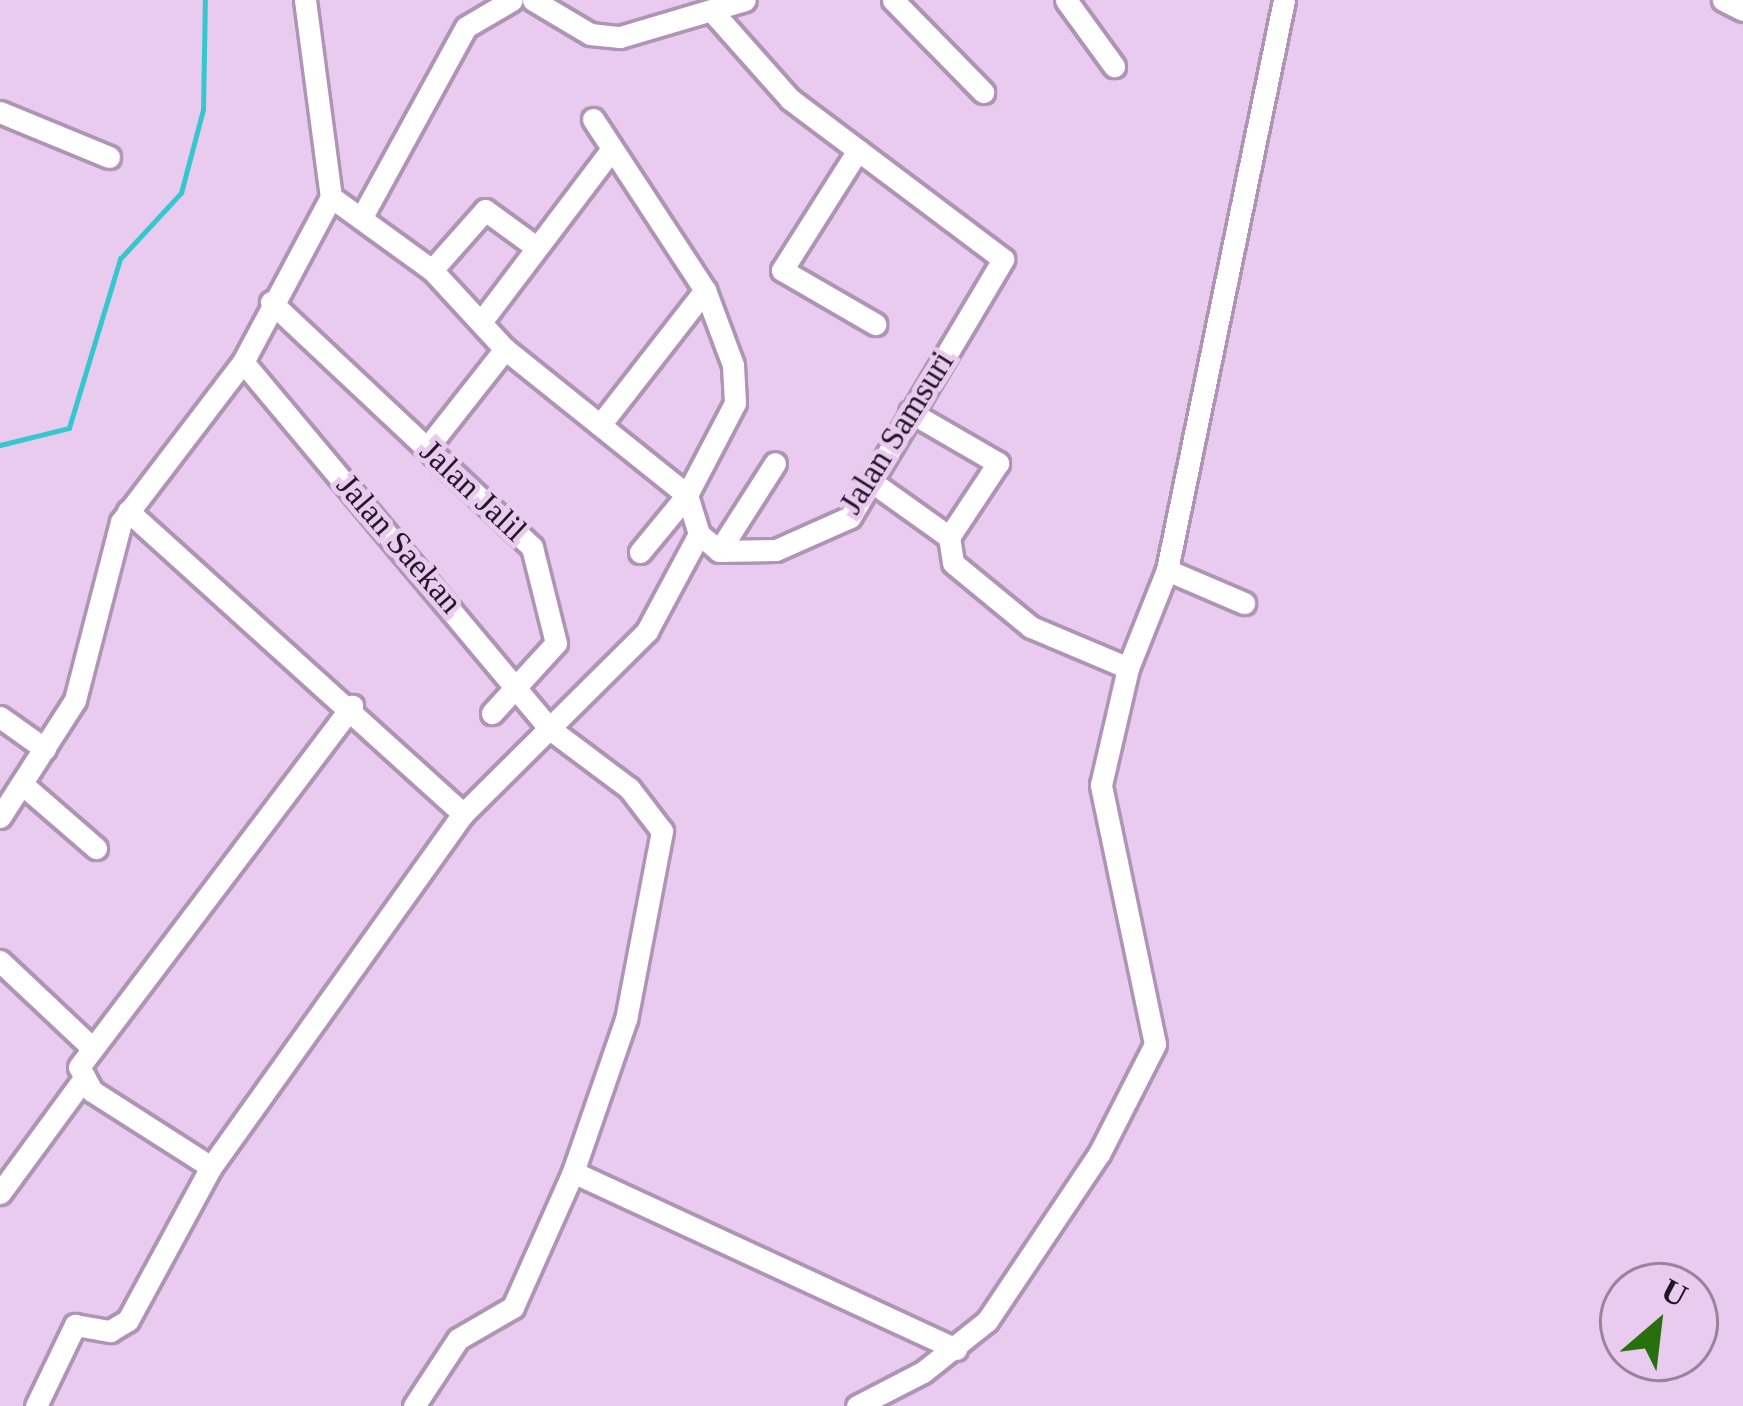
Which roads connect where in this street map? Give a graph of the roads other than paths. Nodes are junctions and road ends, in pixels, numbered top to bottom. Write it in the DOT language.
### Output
graph roads {
  1 [pos="305,0"];
  2 [pos="512,0"];
  3 [pos="533,0"];
  4 [pos="745,0"];
  5 [pos="893,0"];
  6 [pos="1066,0"];
  7 [pos="1284,0"];
  8 [pos="1723,0"];
  9 [pos="1743,10"];
  10 [pos="712,11"];
  11 [pos="1114,66"];
  12 [pos="983,92"];
  13 [pos="0,112"];
  14 [pos="593,119"];
  15 [pos="612,149"];
  16 [pos="858,150"];
  17 [pos="110,157"];
  18 [pos="331,197"];
  19 [pos="362,215"];
  20 [pos="536,248"];
  21 [pos="432,270"];
  22 [pos="705,290"];
  23 [pos="271,302"];
  24 [pos="481,322"];
  25 [pos="874,324"];
  26 [pos="505,349"];
  27 [pos="243,362"];
  28 [pos="910,412"];
  29 [pos="600,424"];
  30 [pos="427,448"];
  31 [pos="775,464"];
  32 [pos="872,482"];
  33 [pos="687,495"];
  34 [pos="128,511"];
  35 [pos="699,534"];
  36 [pos="949,537"];
  37 [pos="719,551"];
  38 [pos="640,552"];
  39 [pos="1167,570"];
  40 [pos="1244,604"];
  41 [pos="1128,668"];
  42 [pos="517,681"];
  43 [pos="352,706"];
  44 [pos="492,713"];
  45 [pos="0,717"];
  46 [pos="550,729"];
  47 [pos="45,749"];
  48 [pos="22,784"];
  49 [pos="463,814"];
  50 [pos="0,818"];
  51 [pos="96,848"];
  52 [pos="0,961"];
  53 [pos="89,1045"];
  54 [pos="82,1081"];
  55 [pos="211,1167"];
  56 [pos="572,1172"];
  57 [pos="0,1193"];
  58 [pos="956,1349"];
  59 [pos="36,1406"];
  60 [pos="414,1406"];
  61 [pos="857,1406"];
  1 -- 18 [label="street"];
  2 -- 19 [label="street"];
  3 -- 10 [label="street"];
  4 -- 10 [label="street"];
  5 -- 12 [label="street"];
  6 -- 11 [label="street"];
  7 -- 39 [label="street"];
  8 -- 9 [label="street"];
  10 -- 16 [label="street, Jalan Samsuri"];
  13 -- 17 [label="street"];
  14 -- 15 [label="street"];
  15 -- 20 [label="street"];
  15 -- 22 [label="street"];
  16 -- 25 [label="street"];
  16 -- 28 [label="street, Jalan Samsuri"];
  18 -- 19 [label="street"];
  18 -- 23 [label="street"];
  19 -- 21 [label="street"];
  20 -- 21 [label="street"];
  20 -- 24 [label="street"];
  21 -- 24 [label="street"];
  22 -- 29 [label="street"];
  22 -- 33 [label="street"];
  23 -- 27 [label="street"];
  23 -- 30 [label="street, Jalan Jalil"];
  24 -- 26 [label="street"];
  26 -- 29 [label="street"];
  26 -- 30 [label="street"];
  27 -- 34 [label="street"];
  27 -- 42 [label="street, Jalan Saekan"];
  28 -- 32 [label="street, Jalan Samsuri"];
  28 -- 36 [label="street"];
  29 -- 33 [label="street"];
  30 -- 42 [label="street, Jalan Jalil"];
  31 -- 37 [label="street"];
  32 -- 36 [label="street"];
  32 -- 37 [label="street, Jalan Samsuri"];
  33 -- 35 [label="street"];
  33 -- 38 [label="street"];
  34 -- 43 [label="street"];
  34 -- 47 [label="street"];
  35 -- 37 [label="street"];
  35 -- 46 [label="street"];
  36 -- 41 [label="street"];
  39 -- 40 [label="street"];
  39 -- 41 [label="street"];
  41 -- 58 [label="street"];
  42 -- 44 [label="street, Jalan Jalil"];
  42 -- 46 [label="street, Jalan Saekan"];
  43 -- 49 [label="street"];
  43 -- 53 [label="street"];
  45 -- 47 [label="street"];
  46 -- 49 [label="street"];
  46 -- 56 [label="street, Jalan Saekan"];
  47 -- 48 [label="street"];
  48 -- 50 [label="street"];
  48 -- 51 [label="street"];
  49 -- 55 [label="street"];
  52 -- 53 [label="street"];
  53 -- 54 [label="street"];
  54 -- 55 [label="street"];
  54 -- 57 [label="street"];
  55 -- 59 [label="street"];
  56 -- 58 [label="street"];
  56 -- 60 [label="street, Jalan Saekan"];
  58 -- 61 [label="street"];
}
